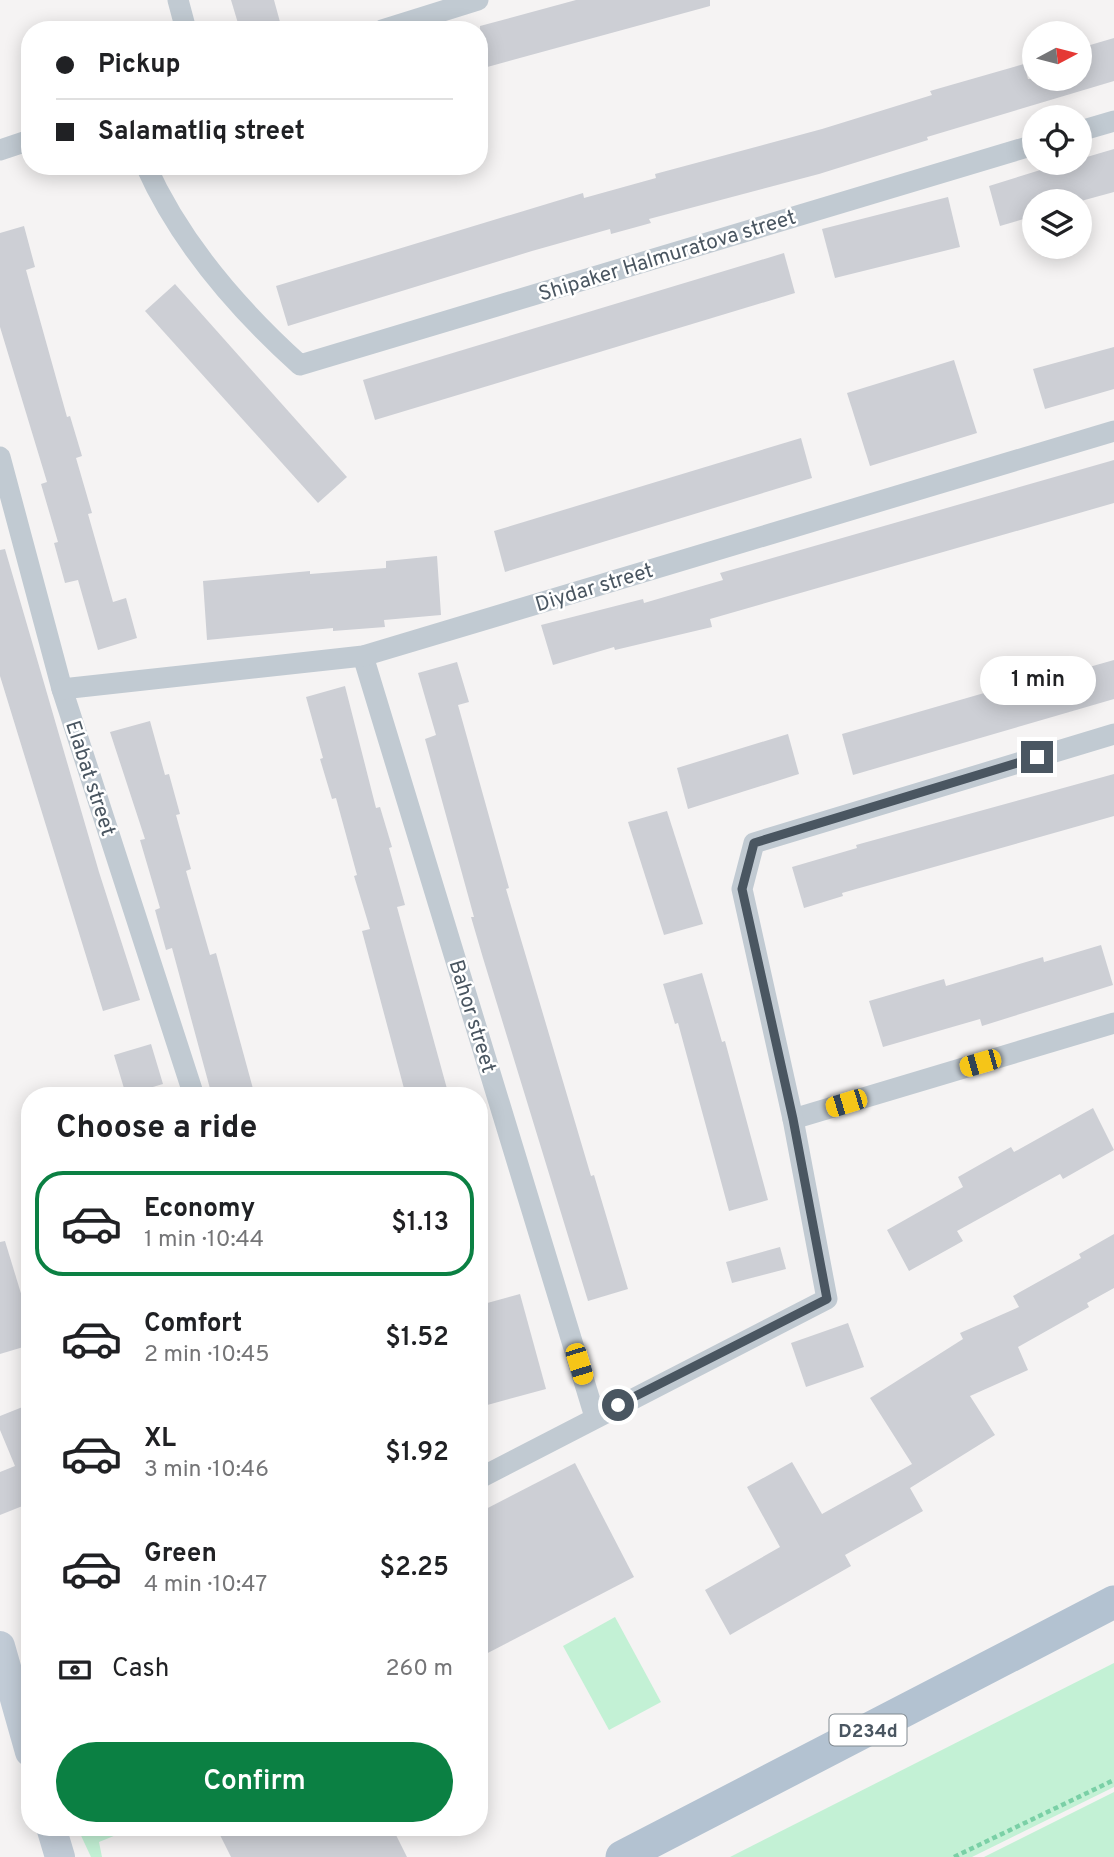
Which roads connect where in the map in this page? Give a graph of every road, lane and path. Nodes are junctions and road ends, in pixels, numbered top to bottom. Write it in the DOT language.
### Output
graph roads {
  1 [pos="178,0"];
  2 [pos="478,0"];
  3 [pos="184,21"];
  4 [pos="411,21"];
  5 [pos="1114,121"];
  6 [pos="1092,127"];
  7 [pos="21,143"];
  8 [pos="1022,149"];
  9 [pos="0,150"];
  10 [pos="151,175"];
  11 [pos="1114,431"];
  12 [pos="0,457"];
  13 [pos="363,656"];
  14 [pos="62,690"];
  15 [pos="1114,734"];
  16 [pos="1114,1023"];
  17 [pos="191,1087"];
  18 [pos="793,1119"];
  19 [pos="595,1417"];
  20 [pos="488,1474"];
  21 [pos="1114,1602"];
  22 [pos="0,1646"];
  23 [pos="21,1701"];
  24 [pos="1114,1780"];
  25 [pos="54,1836"];
  26 [pos="60,1857"];
  27 [pos="621,1857"];
  28 [pos="954,1857"];
  1 -- 3 [label="street"];
  2 -- 4 [label="street"];
  5 -- 6 [label="street"];
  7 -- 9 [label="street"];
  8 -- 10 [label="street, Shipaker Halmuratova street"];
  11 -- 13 [label="street, Diydar street"];
  12 -- 14 [label="street, Elabat street"];
  13 -- 14 [label="street, Diydar street"];
  13 -- 19 [label="street, Bahor street"];
  14 -- 17 [label="street, Elabat street"];
  15 -- 18 [label="street"];
  16 -- 18 [label="street"];
  18 -- 19 [label="street"];
  19 -- 20 [label="street"];
  21 -- 27 [label="main road, D234d"];
  22 -- 23 [label="street"];
  24 -- 28 [label="path"];
  25 -- 26 [label="street"];
}
